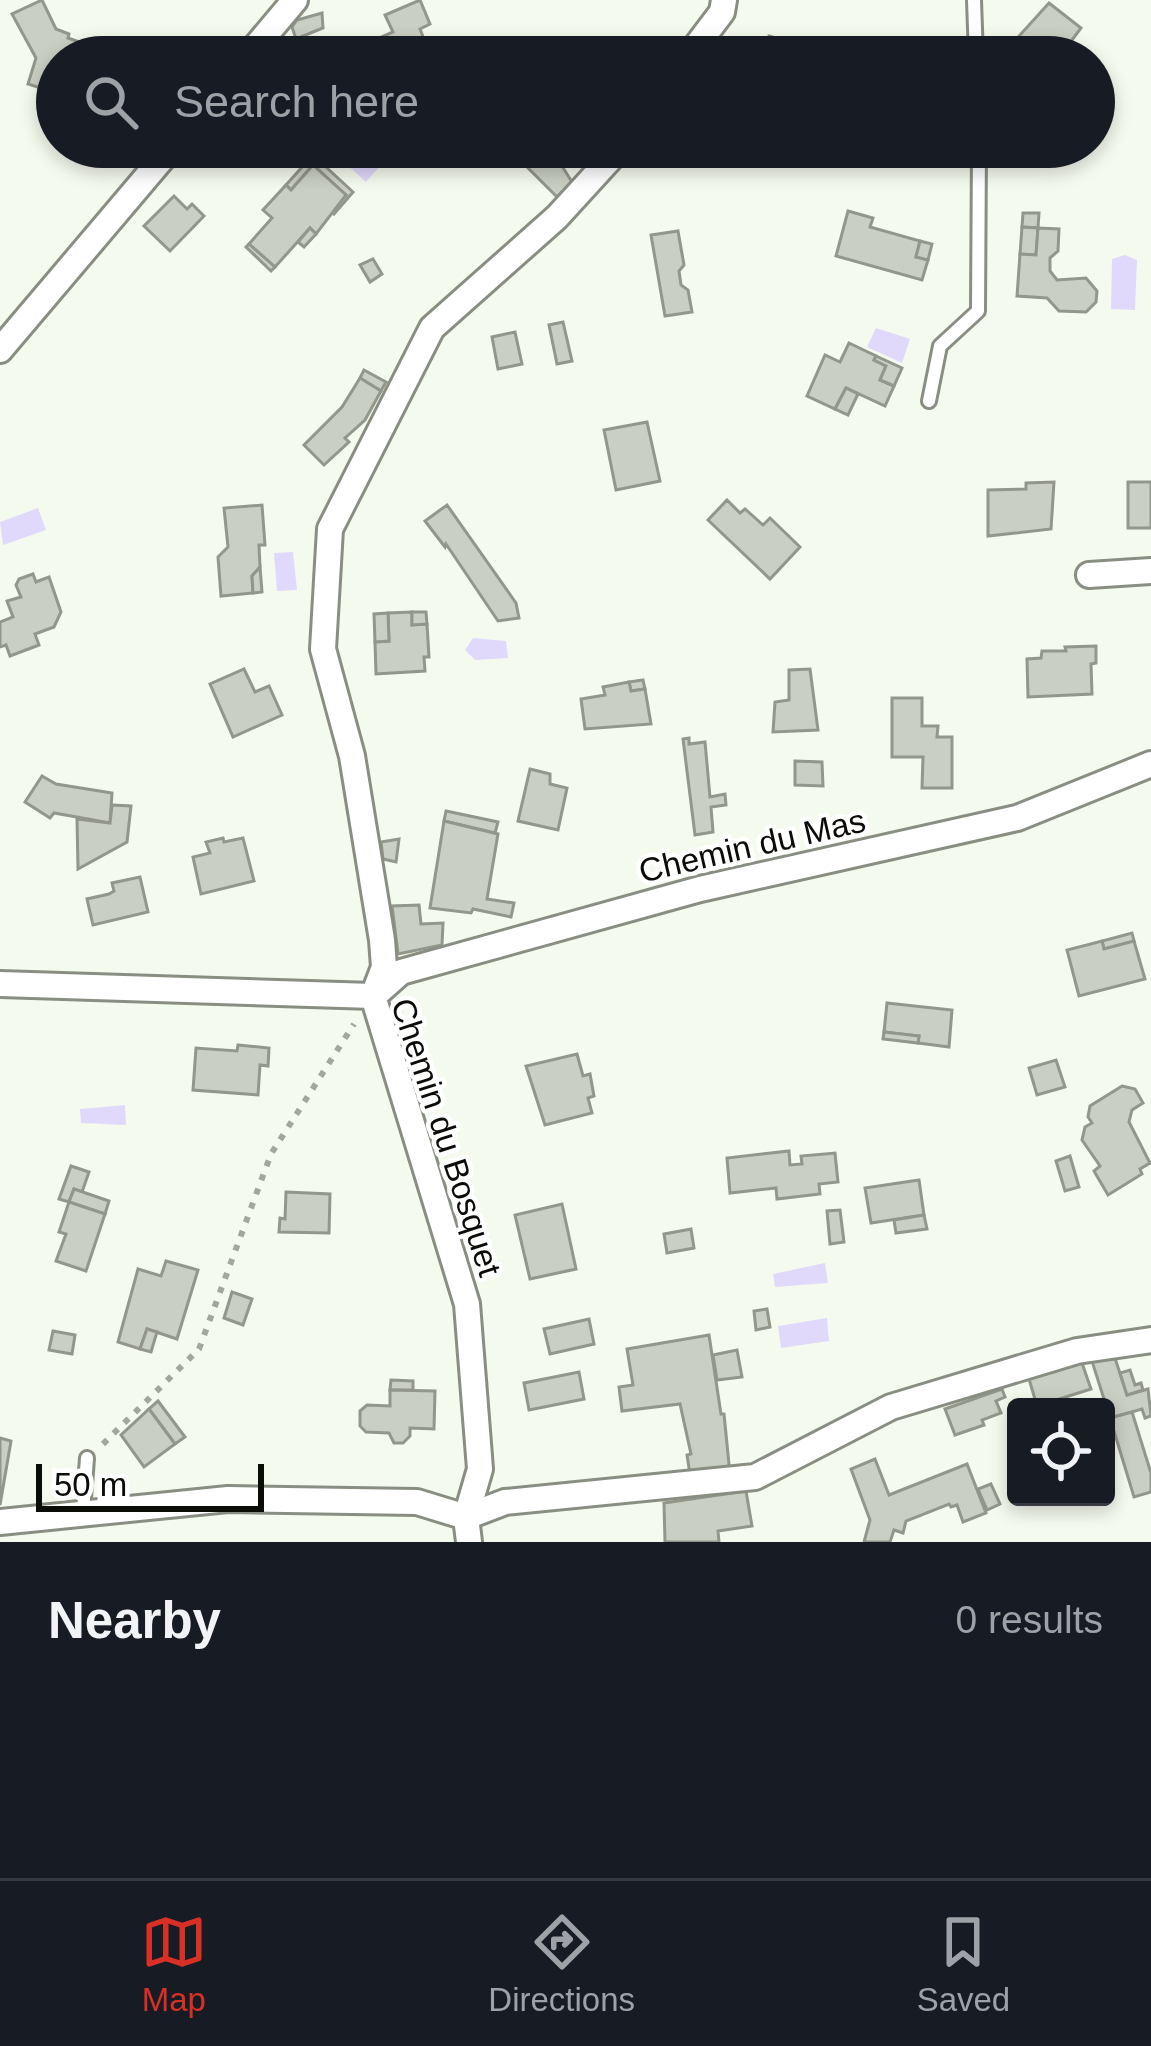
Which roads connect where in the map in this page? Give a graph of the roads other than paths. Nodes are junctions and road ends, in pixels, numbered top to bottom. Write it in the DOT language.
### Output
graph roads {
  1 [pos="295,0"];
  2 [pos="724,0"];
  3 [pos="974,0"];
  4 [pos="265,36"];
  5 [pos="704,36"];
  6 [pos="975,36"];
  7 [pos="154,168"];
  8 [pos="602,168"];
  9 [pos="979,168"];
  10 [pos="0,350"];
  11 [pos="929,401"];
  12 [pos="1151,571"];
  13 [pos="1089,575"];
  14 [pos="1151,764"];
  15 [pos="0,984"];
  16 [pos="373,996"];
  17 [pos="1151,1340"];
  18 [pos="87,1458"];
  19 [pos="82,1512"];
  20 [pos="0,1522"];
  21 [pos="467,1529"];
  1 -- 4 [label="street"];
  2 -- 5 [label="street"];
  3 -- 6 [label="lane"];
  7 -- 10 [label="street"];
  8 -- 16 [label="street"];
  9 -- 11 [label="lane"];
  12 -- 13 [label="street"];
  14 -- 16 [label="street, Chemin du Mas"];
  15 -- 16 [label="street, Chemin du Bosquet"];
  16 -- 21 [label="street, Chemin du Bosquet"];
  17 -- 21 [label="street"];
  18 -- 19 [label="lane"];
  19 -- 20 [label="street"];
  19 -- 21 [label="street"];
}
